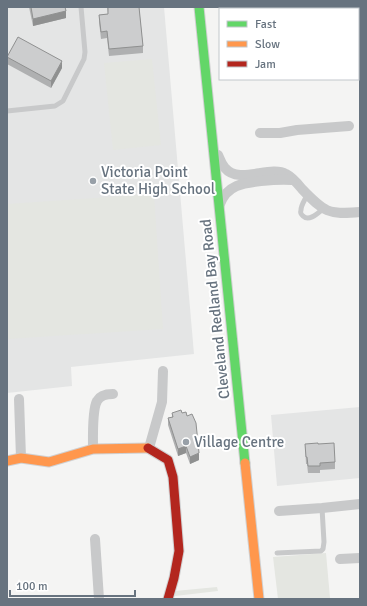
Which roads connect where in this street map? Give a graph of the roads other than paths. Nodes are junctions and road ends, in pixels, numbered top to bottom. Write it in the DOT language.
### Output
graph roads {
  1 [pos="80,7"];
  2 [pos="199,10"];
  3 [pos="7,111"];
  4 [pos="349,126"];
  5 [pos="260,133"];
  6 [pos="212,147"];
  7 [pos="292,180"];
  8 [pos="307,195"];
  9 [pos="218,207"];
  10 [pos="323,209"];
  11 [pos="360,212"];
  12 [pos="162,371"];
  13 [pos="113,394"];
  14 [pos="19,399"];
  15 [pos="149,448"];
  16 [pos="93,449"];
  17 [pos="21,458"];
  18 [pos="7,461"];
  19 [pos="360,504"];
  20 [pos="322,508"];
  21 [pos="279,511"];
  22 [pos="94,539"];
  23 [pos="277,553"];
  24 [pos="360,558"];
  25 [pos="340,559"];
  26 [pos="99,599"];
  27 [pos="168,599"];
  28 [pos="258,599"];
  1 -- 3 [label="lane"];
  2 -- 6 [label="main road, Cleveland Redland Bay Road"];
  4 -- 5 [label="street"];
  6 -- 7 [label="street"];
  6 -- 9 [label="main road, Cleveland Redland Bay Road"];
  7 -- 8 [label="street"];
  7 -- 9 [label="street"];
  8 -- 10 [label="street"];
  8 -- 10 [label="lane"];
  9 -- 28 [label="main road, Cleveland Redland Bay Road"];
  10 -- 11 [label="street"];
  12 -- 15 [label="street"];
  13 -- 16 [label="street"];
  14 -- 17 [label="street"];
  15 -- 16 [label="main road"];
  15 -- 27 [label="main road"];
  16 -- 17 [label="main road"];
  17 -- 18 [label="main road"];
  19 -- 20 [label="street"];
  20 -- 21 [label="street"];
  20 -- 23 [label="lane"];
  22 -- 26 [label="street"];
  24 -- 25 [label="street"];
}
